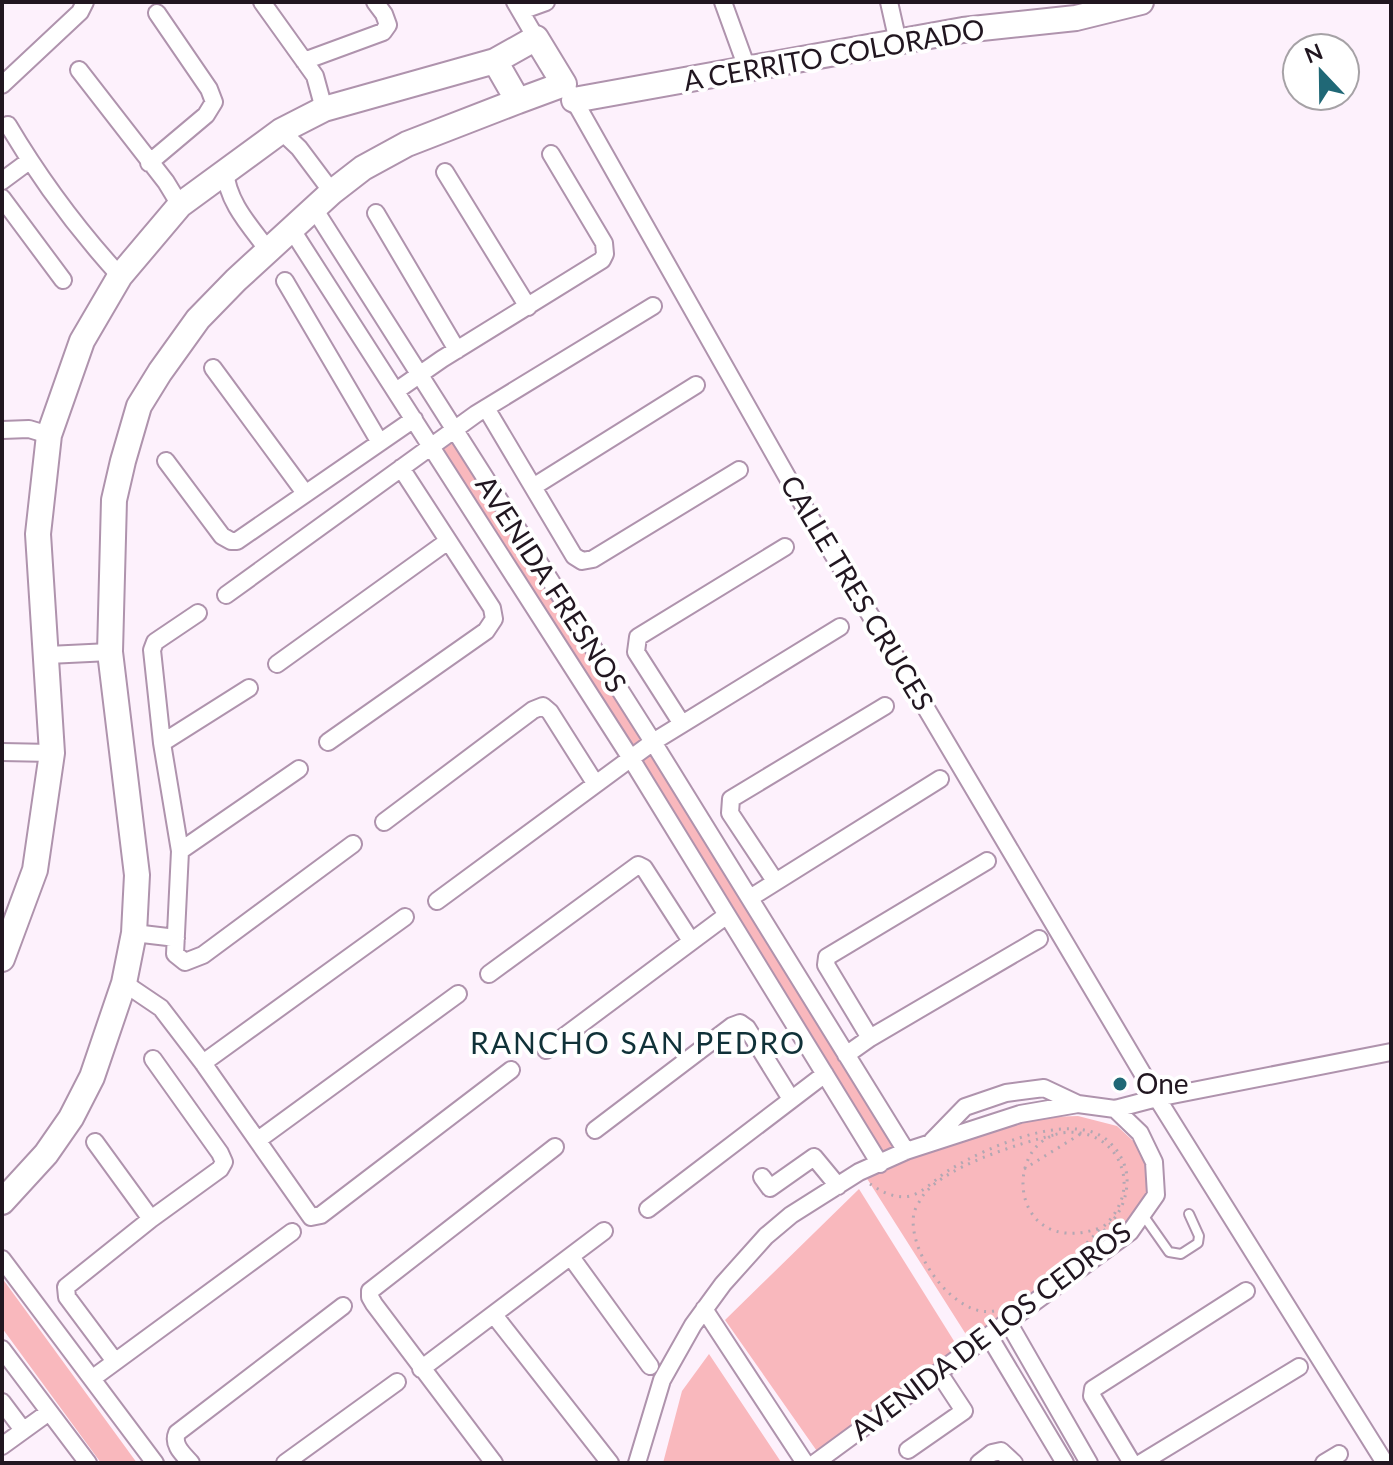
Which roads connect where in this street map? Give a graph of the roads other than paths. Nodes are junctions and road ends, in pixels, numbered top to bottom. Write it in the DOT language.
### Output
graph roads {
  1 [pos="85,2"];
  2 [pos="262,2"];
  3 [pos="375,2"];
  4 [pos="546,2"];
  5 [pos="723,2"];
  6 [pos="889,2"];
  7 [pos="1141,2"];
  8 [pos="518,7"];
  9 [pos="157,13"];
  10 [pos="536,38"];
  11 [pos="898,42"];
  12 [pos="304,61"];
  13 [pos="495,61"];
  14 [pos="747,68"];
  15 [pos="79,70"];
  16 [pos="2,85"];
  17 [pos="569,92"];
  18 [pos="518,101"];
  19 [pos="324,109"];
  20 [pos="8,125"];
  21 [pos="281,131"];
  22 [pos="551,154"];
  23 [pos="29,161"];
  24 [pos="149,163"];
  25 [pos="225,170"];
  26 [pos="445,172"];
  27 [pos="2,181"];
  28 [pos="332,192"];
  29 [pos="2,198"];
  30 [pos="180,205"];
  31 [pos="315,210"];
  32 [pos="376,213"];
  33 [pos="292,230"];
  34 [pos="268,250"];
  35 [pos="120,276"];
  36 [pos="63,280"];
  37 [pos="285,281"];
  38 [pos="653,306"];
  39 [pos="528,307"];
  40 [pos="457,350"];
  41 [pos="213,368"];
  42 [pos="419,376"];
  43 [pos="696,385"];
  44 [pos="396,391"];
  45 [pos="486,408"];
  46 [pos="414,419"];
  47 [pos="2,430"];
  48 [pos="453,430"];
  49 [pos="49,435"];
  50 [pos="379,441"];
  51 [pos="431,446"];
  52 [pos="166,461"];
  53 [pos="401,468"];
  54 [pos="739,470"];
  55 [pos="533,487"];
  56 [pos="305,493"];
  57 [pos="448,541"];
  58 [pos="785,547"];
  59 [pos="226,595"];
  60 [pos="198,613"];
  61 [pos="840,627"];
  62 [pos="110,652"];
  63 [pos="48,655"];
  64 [pos="277,664"];
  65 [pos="249,688"];
  66 [pos="885,706"];
  67 [pos="682,724"];
  68 [pos="328,742"];
  69 [pos="653,742"];
  70 [pos="162,743"];
  71 [pos="2,752"];
  72 [pos="52,753"];
  73 [pos="630,757"];
  74 [pos="299,769"];
  75 [pos="940,779"];
  76 [pos="595,783"];
  77 [pos="384,822"];
  78 [pos="353,844"];
  79 [pos="180,851"];
  80 [pos="987,861"];
  81 [pos="775,881"];
  82 [pos="750,898"];
  83 [pos="437,901"];
  84 [pos="727,915"];
  85 [pos="405,917"];
  86 [pos="134,933"];
  87 [pos="176,938"];
  88 [pos="1039,939"];
  89 [pos="691,941"];
  90 [pos="3,954"];
  91 [pos="787,958"];
  92 [pos="489,974"];
  93 [pos="764,974"];
  94 [pos="124,983"];
  95 [pos="458,994"];
  96 [pos="870,1038"];
  97 [pos="546,1050"];
  98 [pos="1391,1052"];
  99 [pos="846,1055"];
  100 [pos="153,1059"];
  101 [pos="203,1063"];
  102 [pos="511,1070"];
  103 [pos="825,1074"];
  104 [pos="1157,1098"];
  105 [pos="791,1099"];
  106 [pos="1078,1104"];
  107 [pos="1115,1109"];
  108 [pos="595,1130"];
  109 [pos="258,1140"];
  110 [pos="95,1142"];
  111 [pos="929,1143"];
  112 [pos="555,1147"];
  113 [pos="906,1151"];
  114 [pos="880,1164"];
  115 [pos="838,1186"];
  116 [pos="770,1188"];
  117 [pos="2,1202"];
  118 [pos="648,1209"];
  119 [pos="1143,1214"];
  120 [pos="1189,1214"];
  121 [pos="151,1219"];
  122 [pos="604,1231"];
  123 [pos="292,1232"];
  124 [pos="571,1257"];
  125 [pos="2,1259"];
  126 [pos="1246,1291"];
  127 [pos="343,1306"];
  128 [pos="704,1309"];
  129 [pos="1003,1312"];
  130 [pos="494,1315"];
  131 [pos="989,1336"];
  132 [pos="2,1349"];
  133 [pos="114,1360"];
  134 [pos="650,1366"];
  135 [pos="1299,1367"];
  136 [pos="421,1369"];
  137 [pos="939,1373"];
  138 [pos="93,1378"];
  139 [pos="397,1382"];
  140 [pos="2,1402"];
  141 [pos="49,1412"];
  142 [pos="23,1430"];
  143 [pos="2,1446"];
  144 [pos="908,1450"];
  145 [pos="1339,1454"];
  146 [pos="88,1463"];
  147 [pos="155,1463"];
  148 [pos="191,1463"];
  149 [pos="285,1463"];
  150 [pos="494,1463"];
  151 [pos="610,1463"];
  152 [pos="637,1463"];
  153 [pos="805,1463"];
  154 [pos="815,1463"];
  155 [pos="979,1463"];
  156 [pos="1014,1463"];
  157 [pos="1065,1463"];
  158 [pos="1089,1463"];
  159 [pos="1132,1463"];
  160 [pos="1141,1463"];
  161 [pos="1324,1463"];
  162 [pos="1385,1463"];
  1 -- 16 [label="street"];
  2 -- 12 [label="street"];
  3 -- 12 [label="street"];
  4 -- 8 [label="street"];
  5 -- 14 [label="street"];
  6 -- 11 [label="street"];
  7 -- 11 [label="main road, A CERRITO COLORADO"];
  8 -- 10 [label="street"];
  9 -- 24 [label="street"];
  10 -- 13 [label="main road"];
  10 -- 17 [label="main road"];
  11 -- 14 [label="main road, A CERRITO COLORADO"];
  12 -- 19 [label="street"];
  13 -- 18 [label="main road"];
  13 -- 19 [label="main road"];
  14 -- 17 [label="main road, A CERRITO COLORADO"];
  15 -- 24 [label="street"];
  17 -- 18 [label="main road, A CERRITO COLORADO"];
  17 -- 104 [label="street, CALLE TRES CRUCES"];
  18 -- 28 [label="main road, A CERRITO COLORADO"];
  19 -- 21 [label="main road"];
  20 -- 23 [label="street"];
  21 -- 25 [label="main road"];
  21 -- 28 [label="street"];
  22 -- 39 [label="street"];
  23 -- 27 [label="street"];
  23 -- 35 [label="street"];
  24 -- 30 [label="street"];
  25 -- 30 [label="main road"];
  25 -- 34 [label="street"];
  26 -- 39 [label="street"];
  28 -- 31 [label="main road, A CERRITO COLORADO"];
  29 -- 36 [label="street"];
  30 -- 35 [label="main road"];
  31 -- 33 [label="main road, A CERRITO COLORADO"];
  31 -- 42 [label="street, AVENIDA FRESNOS"];
  32 -- 40 [label="street"];
  33 -- 34 [label="main road, A CERRITO COLORADO"];
  33 -- 44 [label="street, AVENIDA FRESNOS"];
  34 -- 62 [label="main road, A CERRITO COLORADO"];
  35 -- 49 [label="main road"];
  37 -- 50 [label="street"];
  38 -- 45 [label="street"];
  39 -- 40 [label="street"];
  40 -- 42 [label="street"];
  41 -- 56 [label="street"];
  42 -- 44 [label="street"];
  42 -- 48 [label="street, AVENIDA FRESNOS"];
  43 -- 55 [label="street"];
  44 -- 46 [label="street, AVENIDA FRESNOS"];
  45 -- 48 [label="street"];
  45 -- 55 [label="street"];
  46 -- 50 [label="street"];
  46 -- 51 [label="street, AVENIDA FRESNOS"];
  47 -- 49 [label="street"];
  48 -- 51 [label="street"];
  48 -- 69 [label="street, AVENIDA FRESNOS"];
  49 -- 63 [label="main road"];
  50 -- 56 [label="street"];
  51 -- 53 [label="street"];
  51 -- 73 [label="street, AVENIDA FRESNOS"];
  52 -- 56 [label="street"];
  53 -- 57 [label="street"];
  53 -- 59 [label="street"];
  54 -- 55 [label="street"];
  57 -- 64 [label="street"];
  57 -- 68 [label="street"];
  58 -- 67 [label="street"];
  60 -- 70 [label="street"];
  61 -- 67 [label="street"];
  62 -- 63 [label="street"];
  62 -- 86 [label="main road, A CERRITO COLORADO"];
  63 -- 72 [label="main road"];
  65 -- 70 [label="street"];
  66 -- 81 [label="street"];
  67 -- 69 [label="street"];
  69 -- 73 [label="street"];
  69 -- 82 [label="street, AVENIDA FRESNOS"];
  70 -- 79 [label="street"];
  71 -- 72 [label="street"];
  72 -- 90 [label="main road"];
  73 -- 76 [label="street"];
  73 -- 84 [label="street, AVENIDA FRESNOS"];
  74 -- 79 [label="street"];
  75 -- 81 [label="street"];
  76 -- 77 [label="street"];
  76 -- 83 [label="street"];
  78 -- 87 [label="street"];
  79 -- 87 [label="street"];
  80 -- 96 [label="street"];
  81 -- 82 [label="street"];
  82 -- 91 [label="street, AVENIDA FRESNOS"];
  84 -- 89 [label="street"];
  84 -- 93 [label="street, AVENIDA FRESNOS"];
  85 -- 101 [label="street"];
  86 -- 87 [label="street"];
  86 -- 94 [label="main road, A CERRITO COLORADO"];
  88 -- 96 [label="street"];
  89 -- 92 [label="street"];
  89 -- 97 [label="street"];
  91 -- 93 [label="street"];
  91 -- 99 [label="street, AVENIDA FRESNOS"];
  93 -- 103 [label="street, AVENIDA FRESNOS"];
  94 -- 101 [label="street"];
  94 -- 117 [label="main road, A CERRITO COLORADO"];
  95 -- 109 [label="street"];
  96 -- 99 [label="street"];
  98 -- 104 [label="street"];
  99 -- 113 [label="street, AVENIDA FRESNOS"];
  100 -- 121 [label="street"];
  101 -- 109 [label="street"];
  102 -- 109 [label="street"];
  103 -- 105 [label="street"];
  103 -- 114 [label="street, AVENIDA FRESNOS"];
  104 -- 107 [label="street"];
  104 -- 162 [label="street, CALLE TRES CRUCES"];
  105 -- 108 [label="street"];
  105 -- 118 [label="street"];
  106 -- 107 [label="street"];
  106 -- 111 [label="street"];
  106 -- 111 [label="street"];
  107 -- 119 [label="street, AVENIDA DE LOS CEDROS"];
  110 -- 121 [label="street"];
  111 -- 113 [label="street"];
  112 -- 136 [label="street"];
  113 -- 114 [label="street"];
  114 -- 115 [label="street"];
  115 -- 116 [label="street"];
  115 -- 128 [label="street"];
  119 -- 120 [label="lane"];
  119 -- 129 [label="street, AVENIDA DE LOS CEDROS"];
  121 -- 133 [label="street"];
  122 -- 124 [label="street"];
  123 -- 133 [label="street"];
  124 -- 130 [label="street"];
  124 -- 134 [label="street"];
  125 -- 138 [label="street"];
  126 -- 159 [label="street"];
  127 -- 148 [label="street"];
  128 -- 152 [label="street"];
  128 -- 153 [label="street"];
  129 -- 131 [label="street, AVENIDA DE LOS CEDROS"];
  129 -- 158 [label="street"];
  130 -- 136 [label="street"];
  130 -- 151 [label="street"];
  131 -- 137 [label="street, AVENIDA DE LOS CEDROS"];
  131 -- 157 [label="street"];
  132 -- 141 [label="street"];
  133 -- 138 [label="street"];
  135 -- 160 [label="street"];
  136 -- 150 [label="street"];
  137 -- 144 [label="street"];
  137 -- 154 [label="street, AVENIDA DE LOS CEDROS"];
  138 -- 147 [label="street"];
  139 -- 149 [label="street"];
  140 -- 142 [label="street"];
  141 -- 142 [label="street"];
  141 -- 146 [label="street"];
  142 -- 143 [label="street"];
  145 -- 161 [label="street"];
  155 -- 156 [label="street"];
}
